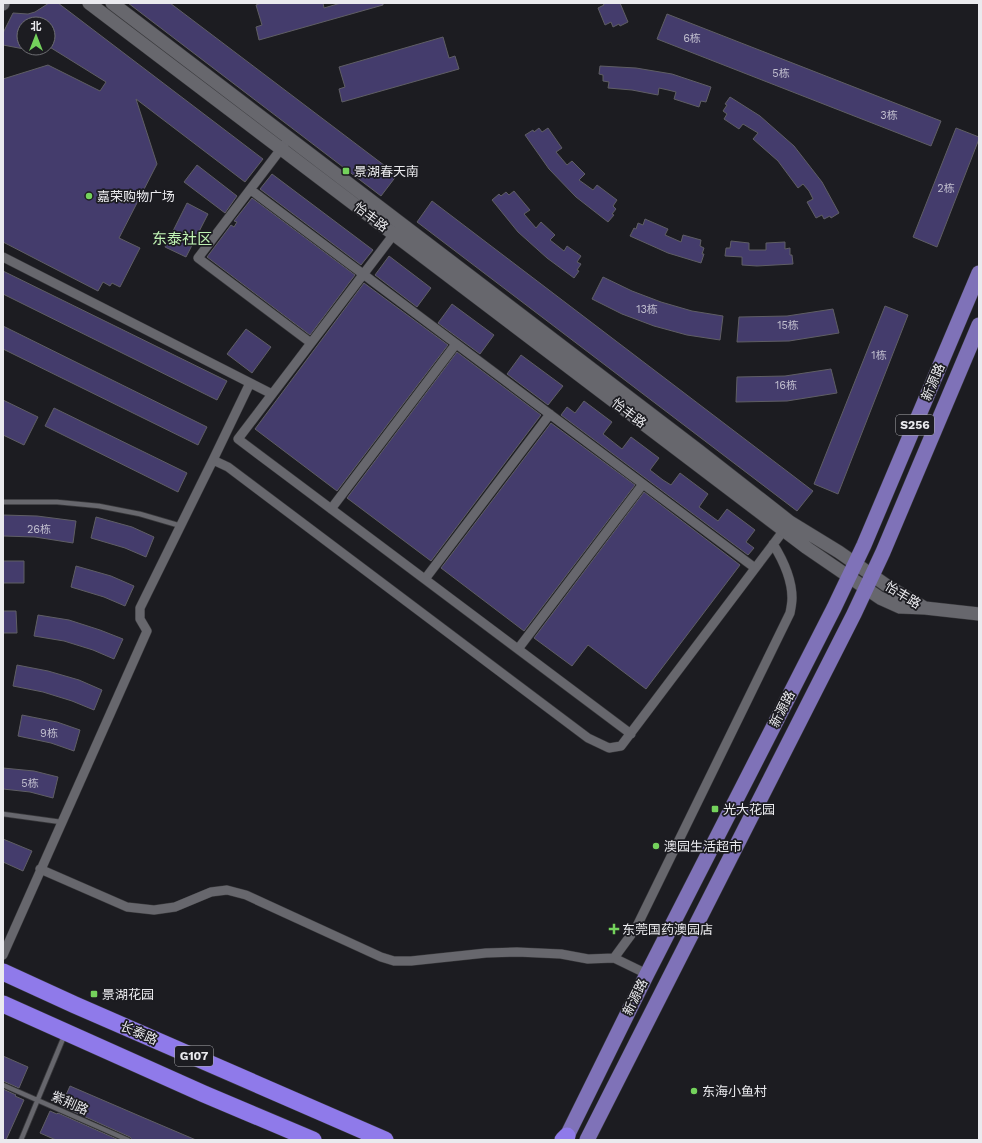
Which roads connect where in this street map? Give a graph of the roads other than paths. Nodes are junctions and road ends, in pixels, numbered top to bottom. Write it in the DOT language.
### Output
graph roads {
  1 [pos="89,3"];
  2 [pos="112,3"];
  3 [pos="289,139"];
  4 [pos="281,149"];
  5 [pos="251,190"];
  6 [pos="401,224"];
  7 [pos="393,234"];
  8 [pos="3,257"];
  9 [pos="979,273"];
  10 [pos="363,274"];
  11 [pos="979,325"];
  12 [pos="311,343"];
  13 [pos="456,344"];
  14 [pos="250,383"];
  15 [pos="272,394"];
  16 [pos="550,414"];
  17 [pos="213,460"];
  18 [pos="643,484"];
  19 [pos="3,502"];
  20 [pos="331,509"];
  21 [pos="181,526"];
  22 [pos="787,526"];
  23 [pos="773,544"];
  24 [pos="855,564"];
  25 [pos="754,568"];
  26 [pos="849,577"];
  27 [pos="425,579"];
  28 [pos="869,582"];
  29 [pos="979,614"];
  30 [pos="518,650"];
  31 [pos="631,734"];
  32 [pos="3,814"];
  33 [pos="61,822"];
  34 [pos="40,869"];
  35 [pos="3,955"];
  36 [pos="614,958"];
  37 [pos="3,972"];
  38 [pos="647,974"];
  39 [pos="3,1004"];
  40 [pos="65,1033"];
  41 [pos="3,1085"];
  42 [pos="38,1100"];
  43 [pos="565,1139"];
  44 [pos="21,1140"];
  45 [pos="128,1140"];
  46 [pos="313,1140"];
  47 [pos="385,1140"];
  48 [pos="587,1140"];
  1 -- 4 [label="street, 怡丰路"];
  2 -- 3 [label="street, 怡丰路"];
  3 -- 4 [label="street"];
  3 -- 6 [label="street, 怡丰路"];
  4 -- 5 [label="street"];
  4 -- 7 [label="street, 怡丰路"];
  5 -- 10 [label="street"];
  5 -- 12 [label="street"];
  6 -- 7 [label="street"];
  6 -- 22 [label="street, 怡丰路"];
  7 -- 10 [label="street"];
  7 -- 22 [label="street, 怡丰路"];
  8 -- 14 [label="street"];
  9 -- 24 [label="main road, 新源路 / S256"];
  10 -- 12 [label="street"];
  10 -- 13 [label="street"];
  11 -- 28 [label="main road, 新源路 / S256"];
  12 -- 15 [label="street"];
  13 -- 16 [label="street"];
  13 -- 20 [label="street"];
  14 -- 15 [label="street"];
  14 -- 17 [label="street"];
  15 -- 20 [label="street"];
  16 -- 18 [label="street"];
  16 -- 27 [label="street"];
  17 -- 21 [label="street"];
  17 -- 31 [label="street"];
  18 -- 25 [label="street"];
  18 -- 30 [label="street"];
  19 -- 21 [label="lane"];
  20 -- 27 [label="street"];
  21 -- 33 [label="street"];
  22 -- 23 [label="street"];
  22 -- 24 [label="street, 怡丰路"];
  22 -- 26 [label="street, 怡丰路"];
  23 -- 25 [label="street"];
  23 -- 36 [label="street"];
  24 -- 26 [label="main road, 新源路 / S256"];
  24 -- 28 [label="street, 怡丰路"];
  25 -- 31 [label="street"];
  26 -- 28 [label="street, 怡丰路"];
  26 -- 38 [label="main road, 新源路 / S256"];
  27 -- 30 [label="street"];
  28 -- 29 [label="street, 怡丰路"];
  28 -- 48 [label="main road, 新源路 / S256"];
  30 -- 31 [label="street"];
  32 -- 33 [label="lane"];
  33 -- 34 [label="street"];
  34 -- 35 [label="street"];
  34 -- 36 [label="street"];
  36 -- 38 [label="street"];
  37 -- 47 [label="highway, 长泰路 / G107"];
  38 -- 43 [label="main road, 新源路 / S256"];
  39 -- 40 [label="highway, G107"];
  40 -- 42 [label="lane"];
  40 -- 46 [label="highway, G107"];
  41 -- 42 [label="lane, 紫荆路"];
  42 -- 44 [label="lane"];
  42 -- 45 [label="lane, 紫荆路"];
}
